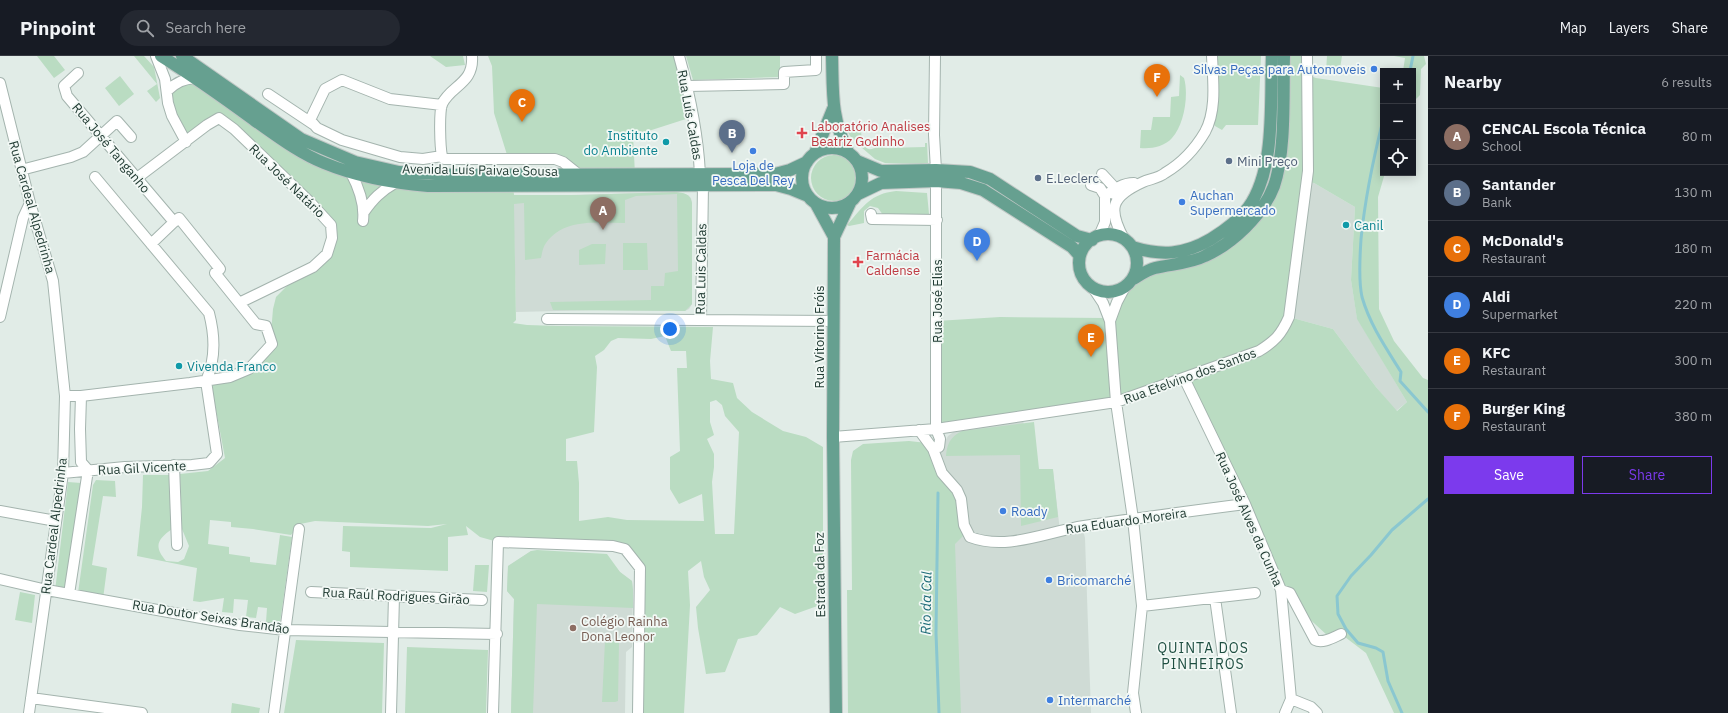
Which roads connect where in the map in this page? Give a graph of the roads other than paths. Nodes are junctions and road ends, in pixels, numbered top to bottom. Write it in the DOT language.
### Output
graph roads {
  1 [pos="156,56"];
  2 [pos="161,56"];
  3 [pos="182,56"];
  4 [pos="472,56"];
  5 [pos="679,56"];
  6 [pos="816,56"];
  7 [pos="832,56"];
  8 [pos="935,56"];
  9 [pos="1212,56"];
  10 [pos="1272,56"];
  11 [pos="1284,56"];
  12 [pos="1307,56"];
  13 [pos="78,73"];
  14 [pos="195,78"];
  15 [pos="0,82"];
  16 [pos="688,86"];
  17 [pos="168,91"];
  18 [pos="268,94"];
  19 [pos="442,105"];
  20 [pos="833,108"];
  21 [pos="4,112"];
  22 [pos="312,122"];
  23 [pos="101,135"];
  24 [pos="132,137"];
  25 [pos="186,142"];
  26 [pos="442,156"];
  27 [pos="853,156"];
  28 [pos="811,158"];
  29 [pos="21,170"];
  30 [pos="351,173"];
  31 [pos="578,174"];
  32 [pos="1102,174"];
  33 [pos="936,176"];
  34 [pos="95,177"];
  35 [pos="137,178"];
  36 [pos="702,179"];
  37 [pos="1142,182"];
  38 [pos="394,183"];
  39 [pos="1091,185"];
  40 [pos="1115,188"];
  41 [pos="858,194"];
  42 [pos="1105,196"];
  43 [pos="812,200"];
  44 [pos="30,203"];
  45 [pos="850,203"];
  46 [pos="1113,206"];
  47 [pos="871,214"];
  48 [pos="937,220"];
  49 [pos="174,222"];
  50 [pos="834,237"];
  51 [pos="1095,238"];
  52 [pos="1128,243"];
  53 [pos="151,244"];
  54 [pos="1080,256"];
  55 [pos="1129,283"];
  56 [pos="1093,288"];
  57 [pos="239,303"];
  58 [pos="0,317"];
  59 [pos="547,319"];
  60 [pos="701,320"];
  61 [pos="833,321"];
  62 [pos="1110,321"];
  63 [pos="1184,378"];
  64 [pos="206,381"];
  65 [pos="65,396"];
  66 [pos="81,396"];
  67 [pos="1116,402"];
  68 [pos="937,425"];
  69 [pos="958,425"];
  70 [pos="919,430"];
  71 [pos="833,437"];
  72 [pos="936,451"];
  73 [pos="174,465"];
  74 [pos="88,470"];
  75 [pos="63,473"];
  76 [pos="1245,504"];
  77 [pos="0,511"];
  78 [pos="1133,519"];
  79 [pos="56,521"];
  80 [pos="299,529"];
  81 [pos="177,545"];
  82 [pos="0,579"];
  83 [pos="47,590"];
  84 [pos="1281,590"];
  85 [pos="311,592"];
  86 [pos="1256,593"];
  87 [pos="70,594"];
  88 [pos="394,596"];
  89 [pos="1215,598"];
  90 [pos="482,600"];
  91 [pos="1142,606"];
  92 [pos="285,630"];
  93 [pos="393,632"];
  94 [pos="497,634"];
  95 [pos="1341,634"];
  96 [pos="32,698"];
  97 [pos="1291,699"];
  98 [pos="113,711"];
  99 [pos="30,713"];
  100 [pos="142,713"];
  101 [pos="274,713"];
  102 [pos="391,713"];
  103 [pos="493,713"];
  104 [pos="638,713"];
  105 [pos="836,713"];
  106 [pos="1136,713"];
  107 [pos="1231,713"];
  108 [pos="1285,713"];
  109 [pos="1317,713"];
  1 -- 17 [label="street"];
  2 -- 14 [label="main road, Avenida Luís Paiva e Sousa"];
  3 -- 31 [label="main road, Avenida Luís Paiva e Sousa"];
  4 -- 19 [label="street"];
  5 -- 16 [label="street, Rua Luís Caldas"];
  6 -- 16 [label="street"];
  7 -- 20 [label="main road"];
  8 -- 33 [label="street, Rua José Elias"];
  9 -- 37 [label="street"];
  10 -- 52 [label="main road"];
  11 -- 55 [label="main road"];
  12 -- 63 [label="street, Rua Etelvino dos Santos"];
  13 -- 23 [label="street, Rua José Tanganho"];
  14 -- 17 [label="street"];
  14 -- 30 [label="main road, Avenida Luís Paiva e Sousa"];
  15 -- 21 [label="street, Rua Cardeal Alpedrinha"];
  16 -- 36 [label="street, Rua Luís Caldas"];
  17 -- 25 [label="street"];
  18 -- 22 [label="street"];
  19 -- 22 [label="street"];
  19 -- 26 [label="street"];
  20 -- 27 [label="main road"];
  20 -- 28 [label="main road"];
  21 -- 29 [label="street, Rua Cardeal Alpedrinha"];
  22 -- 26 [label="street"];
  23 -- 24 [label="street"];
  23 -- 29 [label="street"];
  23 -- 35 [label="street, Rua José Tanganho"];
  25 -- 35 [label="street, Rua José Natário"];
  25 -- 57 [label="street, Rua José Natário"];
  26 -- 31 [label="street"];
  27 -- 28 [label="main road"];
  27 -- 33 [label="main road"];
  27 -- 41 [label="main road"];
  28 -- 36 [label="main road, Avenida Luís Paiva e Sousa"];
  28 -- 43 [label="main road"];
  29 -- 44 [label="street, Rua Cardeal Alpedrinha"];
  30 -- 38 [label="main road, Avenida Luís Paiva e Sousa"];
  30 -- 38 [label="street"];
  31 -- 36 [label="main road, Avenida Luís Paiva e Sousa"];
  32 -- 40 [label="street"];
  33 -- 41 [label="main road"];
  33 -- 48 [label="street, Rua José Elias"];
  33 -- 51 [label="main road"];
  33 -- 54 [label="main road"];
  34 -- 53 [label="street"];
  35 -- 49 [label="street, Rua José Tanganho"];
  36 -- 38 [label="main road, Avenida Luís Paiva e Sousa"];
  36 -- 43 [label="main road, Avenida Luís Paiva e Sousa"];
  36 -- 60 [label="street, Rua Luis Caldas"];
  37 -- 40 [label="street"];
  37 -- 46 [label="street"];
  39 -- 42 [label="street"];
  40 -- 42 [label="street"];
  40 -- 46 [label="street"];
  41 -- 45 [label="main road"];
  42 -- 51 [label="street"];
  43 -- 45 [label="main road"];
  43 -- 50 [label="main road, Rua Vitorino Fróis"];
  44 -- 58 [label="street"];
  44 -- 65 [label="street, Rua Cardeal Alpedrinha"];
  45 -- 50 [label="main road, Rua Vitorino Fróis"];
  46 -- 52 [label="street"];
  47 -- 48 [label="street"];
  48 -- 68 [label="street, Rua José Elias"];
  49 -- 53 [label="street"];
  49 -- 57 [label="street, Rua José Tanganho"];
  50 -- 61 [label="main road, Rua Vitorino Fróis"];
  51 -- 52 [label="main road"];
  51 -- 54 [label="main road"];
  52 -- 55 [label="main road"];
  53 -- 64 [label="street"];
  54 -- 56 [label="main road"];
  55 -- 56 [label="main road"];
  55 -- 62 [label="street"];
  56 -- 62 [label="street"];
  57 -- 64 [label="street, Rua José Tanganho"];
  59 -- 60 [label="street, Rua Luis Caldas"];
  60 -- 61 [label="street"];
  61 -- 71 [label="main road, Rua Vitorino Fróis"];
  62 -- 67 [label="street"];
  63 -- 67 [label="street, Rua Etelvino dos Santos"];
  63 -- 76 [label="street, Rua José Alves da Cunha"];
  64 -- 66 [label="street"];
  64 -- 73 [label="street, Rua Gil Vicente"];
  65 -- 66 [label="street"];
  65 -- 75 [label="street, Rua Cardeal Alpedrinha"];
  66 -- 74 [label="street, Rua Cardeal Alpedrinha"];
  67 -- 69 [label="street, Rua Etelvino dos Santos"];
  67 -- 78 [label="street"];
  68 -- 69 [label="street, Rua Etelvino dos Santos"];
  68 -- 70 [label="street, Rua Etelvino dos Santos"];
  68 -- 72 [label="street, Rua José Elias"];
  69 -- 72 [label="street"];
  70 -- 71 [label="street"];
  70 -- 72 [label="street"];
  71 -- 105 [label="main road, Estrada da Foz"];
  72 -- 78 [label="street, Rua Eduardo Moreira"];
  73 -- 74 [label="street, Rua Gil Vicente"];
  73 -- 81 [label="street"];
  74 -- 75 [label="street, Rua Gil Vicente"];
  74 -- 87 [label="street, Rua Cardeal Alpedrinha"];
  75 -- 79 [label="street, Rua Cardeal Alpedrinha"];
  76 -- 78 [label="street, Rua Eduardo Moreira"];
  76 -- 84 [label="street, Rua José Alves da Cunha"];
  77 -- 79 [label="street"];
  78 -- 91 [label="street"];
  79 -- 83 [label="street, Rua Cardeal Alpedrinha"];
  80 -- 92 [label="street"];
  82 -- 83 [label="street, Rua Doutor Seixas Brandão"];
  83 -- 87 [label="street, Rua Doutor Seixas Brandão"];
  83 -- 96 [label="street, Rua Cardeal Alpedrinha"];
  84 -- 95 [label="street"];
  84 -- 97 [label="street, Rua José Alves da Cunha"];
  85 -- 88 [label="street, Rua Raúl Rodrigues Girão"];
  86 -- 89 [label="street"];
  87 -- 92 [label="street, Rua Doutor Seixas Brandão"];
  88 -- 90 [label="street, Rua Raúl Rodrigues Girão"];
  88 -- 93 [label="street"];
  89 -- 91 [label="street"];
  89 -- 107 [label="street"];
  91 -- 106 [label="street"];
  92 -- 93 [label="street, Rua Doutor Seixas Brandão"];
  92 -- 101 [label="street"];
  93 -- 94 [label="street, Rua Doutor Seixas Brandão"];
  93 -- 102 [label="street"];
  94 -- 103 [label="street"];
  94 -- 104 [label="street"];
  96 -- 98 [label="street"];
  96 -- 99 [label="street, Rua Cardeal Alpedrinha"];
  97 -- 108 [label="street, Rua José Alves da Cunha"];
  97 -- 109 [label="street"];
  98 -- 100 [label="street"];
}
